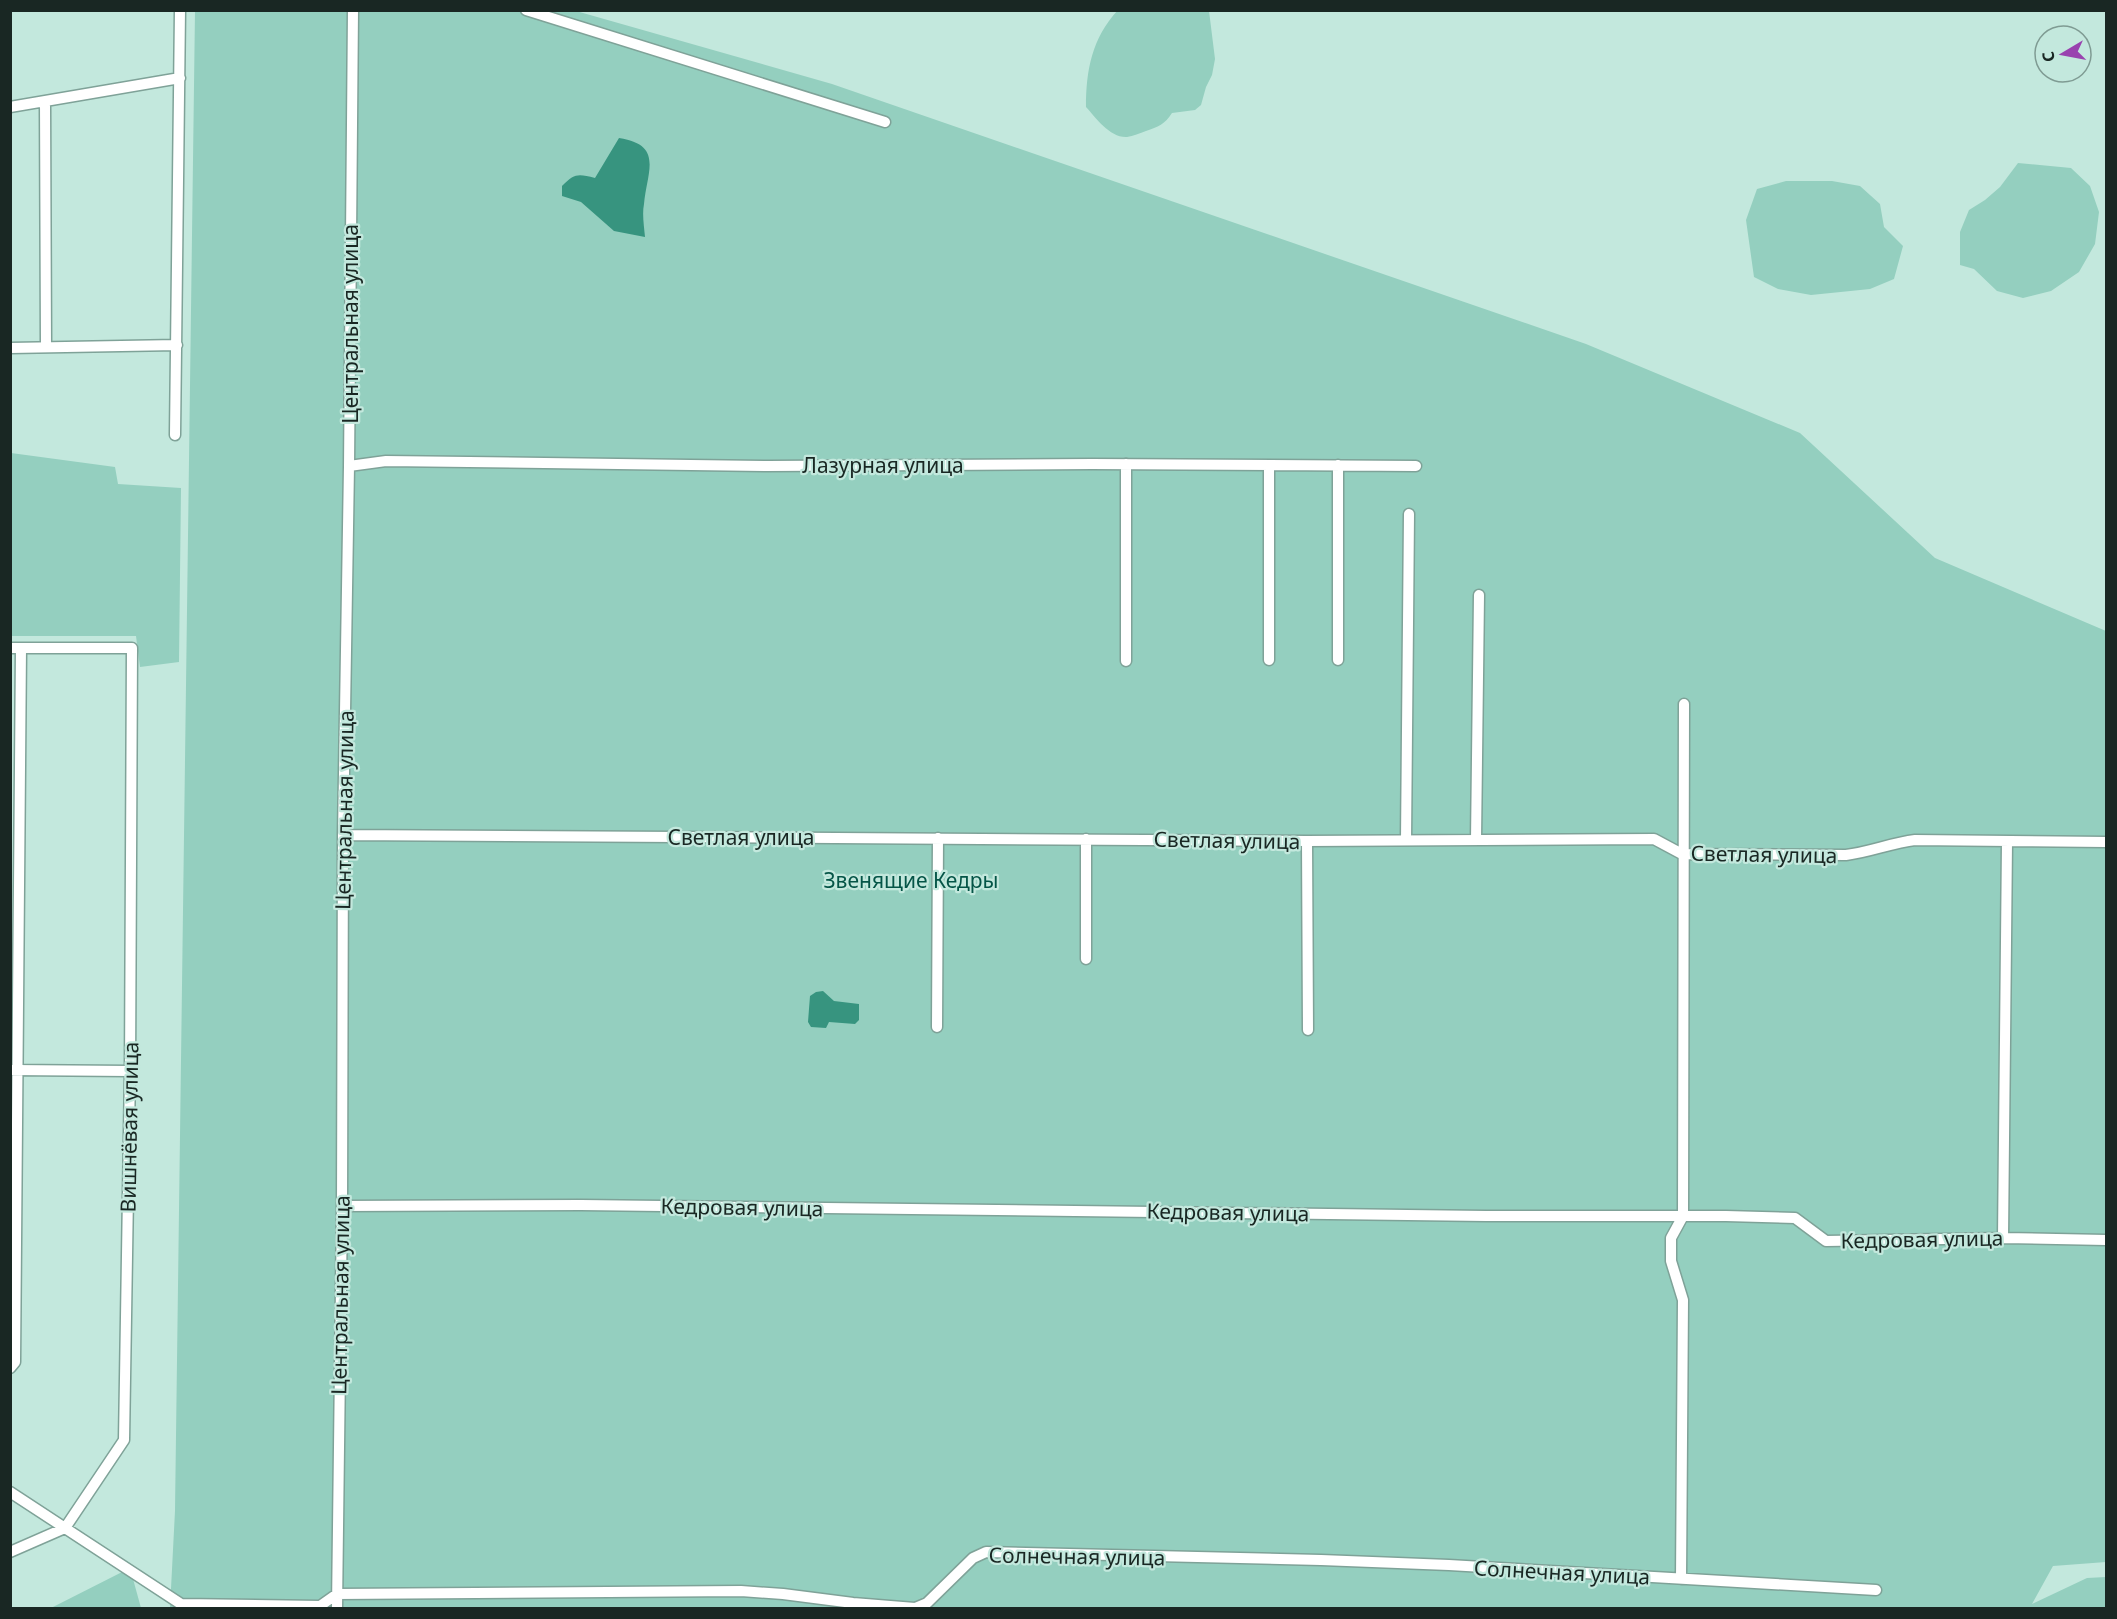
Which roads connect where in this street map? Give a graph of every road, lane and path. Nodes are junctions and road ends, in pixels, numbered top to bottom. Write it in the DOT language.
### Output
graph roads {
  1 [pos="180,10"];
  2 [pos="353,10"];
  3 [pos="526,10"];
  4 [pos="180,78"];
  5 [pos="45,102"];
  6 [pos="10,107"];
  7 [pos="885,122"];
  8 [pos="177,345"];
  9 [pos="46,347"];
  10 [pos="10,348"];
  11 [pos="175,435"];
  12 [pos="1126,464"];
  13 [pos="1269,465"];
  14 [pos="1338,465"];
  15 [pos="349,466"];
  16 [pos="1416,466"];
  17 [pos="1409,514"];
  18 [pos="1479,595"];
  19 [pos="16,648"];
  20 [pos="1269,660"];
  21 [pos="1338,660"];
  22 [pos="1126,661"];
  23 [pos="1684,704"];
  24 [pos="343,835"];
  25 [pos="938,838"];
  26 [pos="1086,839"];
  27 [pos="1406,840"];
  28 [pos="1476,840"];
  29 [pos="1307,841"];
  30 [pos="2007,842"];
  31 [pos="2106,842"];
  32 [pos="1682,854"];
  33 [pos="1086,958"];
  34 [pos="937,1028"];
  35 [pos="1308,1030"];
  36 [pos="14,1070"];
  37 [pos="130,1071"];
  38 [pos="342,1206"];
  39 [pos="1683,1216"];
  40 [pos="2003,1238"];
  41 [pos="2106,1240"];
  42 [pos="10,1368"];
  43 [pos="10,1492"];
  44 [pos="65,1528"];
  45 [pos="10,1552"];
  46 [pos="1681,1579"];
  47 [pos="1876,1590"];
  48 [pos="337,1594"];
  49 [pos="337,1608"];
  1 -- 4 [label="street"];
  2 -- 15 [label="street, Центральная улица"];
  3 -- 7 [label="street"];
  4 -- 5 [label="street"];
  4 -- 8 [label="street"];
  5 -- 6 [label="street"];
  5 -- 9 [label="street"];
  8 -- 9 [label="street"];
  8 -- 11 [label="street"];
  9 -- 10 [label="street"];
  12 -- 13 [label="street, Лазурная улица"];
  12 -- 15 [label="street, Лазурная улица"];
  12 -- 22 [label="street"];
  13 -- 14 [label="street, Лазурная улица"];
  13 -- 20 [label="street"];
  14 -- 16 [label="street, Лазурная улица"];
  14 -- 21 [label="street"];
  15 -- 24 [label="street, Центральная улица"];
  17 -- 27 [label="street"];
  18 -- 28 [label="street"];
  19 -- 36 [label="street"];
  19 -- 37 [label="street, Вишнёвая улица"];
  23 -- 32 [label="street"];
  24 -- 25 [label="street, Светлая улица"];
  24 -- 38 [label="street, Центральная улица"];
  25 -- 26 [label="street, Светлая улица"];
  25 -- 34 [label="street"];
  26 -- 29 [label="street, Светлая улица"];
  26 -- 33 [label="street"];
  27 -- 28 [label="street, Светлая улица"];
  27 -- 29 [label="street, Светлая улица"];
  28 -- 32 [label="street, Светлая улица"];
  29 -- 35 [label="street"];
  30 -- 31 [label="street, Светлая улица"];
  30 -- 32 [label="street, Светлая улица"];
  30 -- 40 [label="street"];
  32 -- 39 [label="street"];
  36 -- 37 [label="street"];
  36 -- 42 [label="street"];
  37 -- 44 [label="street, Вишнёвая улица"];
  38 -- 39 [label="street, Кедровая улица"];
  38 -- 48 [label="street, Центральная улица"];
  39 -- 40 [label="street, Кедровая улица"];
  39 -- 46 [label="street"];
  40 -- 41 [label="street, Кедровая улица"];
  43 -- 44 [label="street, Солнечная улица"];
  44 -- 45 [label="street"];
  44 -- 48 [label="street, Солнечная улица"];
  46 -- 47 [label="street, Солнечная улица"];
  46 -- 48 [label="street, Солнечная улица"];
  48 -- 49 [label="street, Центральная улица"];
}
